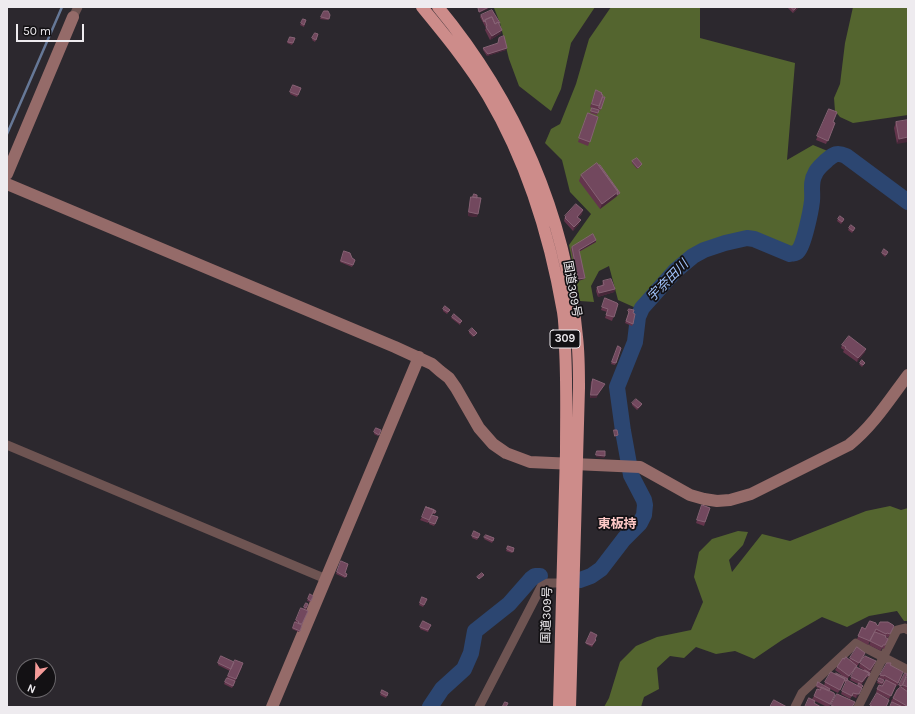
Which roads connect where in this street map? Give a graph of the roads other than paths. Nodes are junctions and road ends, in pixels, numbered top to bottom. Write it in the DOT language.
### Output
graph roads {
  1 [pos="422,7"];
  2 [pos="438,7"];
  3 [pos="75,12"];
  4 [pos="7,174"];
  5 [pos="7,184"];
  6 [pos="419,357"];
  7 [pos="908,375"];
  8 [pos="7,446"];
  9 [pos="565,464"];
  10 [pos="578,465"];
  11 [pos="326,579"];
  12 [pos="568,583"];
  13 [pos="908,630"];
  14 [pos="884,658"];
  15 [pos="908,670"];
  16 [pos="272,707"];
  17 [pos="478,707"];
  18 [pos="559,707"];
  19 [pos="570,707"];
  20 [pos="795,707"];
  21 [pos="858,707"];
  1 -- 9 [label="highway, 国道309号 / 309"];
  2 -- 10 [label="highway, 国道309号 / 309"];
  3 -- 4 [label="street"];
  5 -- 6 [label="street"];
  6 -- 9 [label="street"];
  6 -- 11 [label="street"];
  7 -- 10 [label="street"];
  8 -- 11 [label="street"];
  9 -- 10 [label="street"];
  9 -- 12 [label="highway, 国道309号 / 309"];
  10 -- 12 [label="highway, 国道309号 / 309"];
  11 -- 16 [label="street"];
  12 -- 17 [label="street"];
  12 -- 18 [label="highway, 国道309号 / 309"];
  12 -- 19 [label="highway, 国道309号 / 309"];
  13 -- 14 [label="street"];
  14 -- 15 [label="street"];
  14 -- 20 [label="street"];
  14 -- 21 [label="street"];
}
